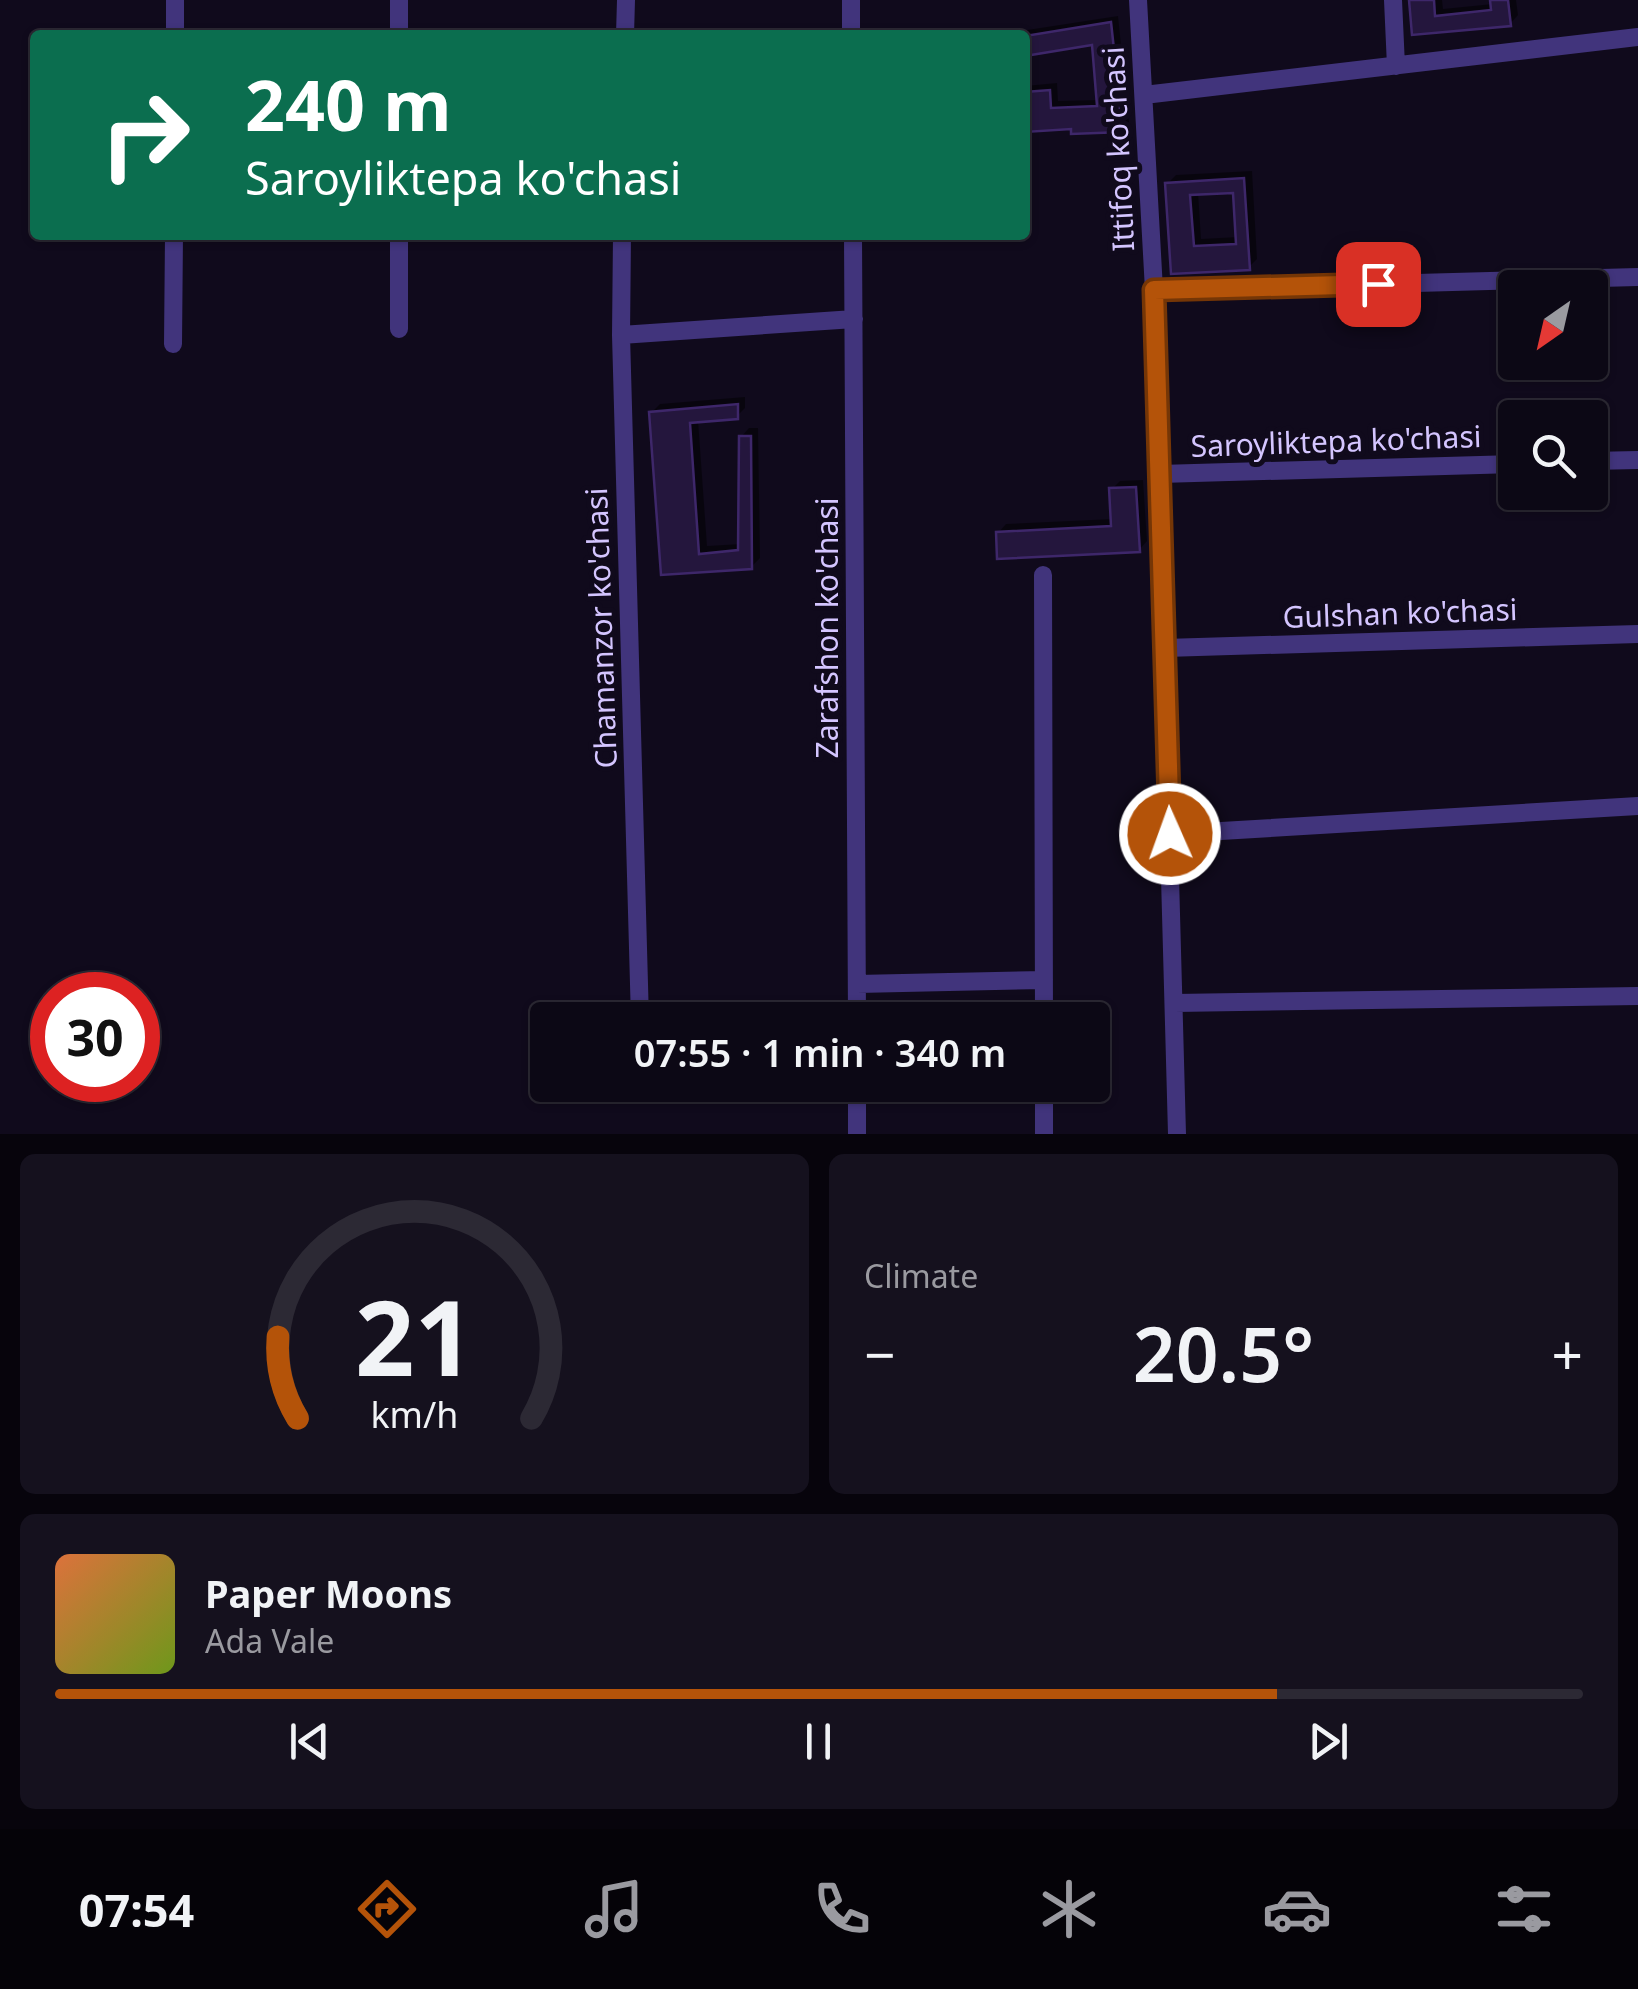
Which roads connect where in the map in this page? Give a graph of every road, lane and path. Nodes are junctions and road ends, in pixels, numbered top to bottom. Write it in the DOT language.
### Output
graph roads {
  1 [pos="175,0"];
  2 [pos="399,0"];
  3 [pos="626,0"];
  4 [pos="851,0"];
  5 [pos="1138,0"];
  6 [pos="1392,0"];
  7 [pos="175,30"];
  8 [pos="399,30"];
  9 [pos="625,30"];
  10 [pos="851,30"];
  11 [pos="1638,37"];
  12 [pos="1396,66"];
  13 [pos="1144,95"];
  14 [pos="174,240"];
  15 [pos="399,240"];
  16 [pos="622,240"];
  17 [pos="853,240"];
  18 [pos="1638,278"];
  19 [pos="1154,290"];
  20 [pos="854,320"];
  21 [pos="399,329"];
  22 [pos="621,335"];
  23 [pos="173,344"];
  24 [pos="1638,460"];
  25 [pos="1608,461"];
  26 [pos="1498,464"];
  27 [pos="1160,474"];
  28 [pos="1043,575"];
  29 [pos="1638,634"];
  30 [pos="1165,648"];
  31 [pos="1638,806"];
  32 [pos="1170,834"];
  33 [pos="1044,980"];
  34 [pos="857,984"];
  35 [pos="1638,996"];
  36 [pos="640,1002"];
  37 [pos="857,1002"];
  38 [pos="1044,1002"];
  39 [pos="1175,1003"];
  40 [pos="857,1102"];
  41 [pos="1044,1102"];
  42 [pos="858,1134"];
  43 [pos="1044,1134"];
  44 [pos="1177,1134"];
  1 -- 7 [label="street"];
  2 -- 8 [label="street"];
  3 -- 9 [label="street"];
  4 -- 10 [label="street"];
  5 -- 13 [label="street, Ittifoq ko'chasi"];
  6 -- 12 [label="street"];
  11 -- 12 [label="street"];
  12 -- 13 [label="street"];
  13 -- 19 [label="street, Ittifoq ko'chasi"];
  14 -- 23 [label="street"];
  15 -- 21 [label="street"];
  16 -- 22 [label="street, Chamanzor ko'chasi"];
  17 -- 20 [label="street, Zarafshon ko'chasi"];
  18 -- 19 [label="street"];
  19 -- 27 [label="street, Ittifoq ko'chasi"];
  20 -- 22 [label="street"];
  20 -- 34 [label="street, Zarafshon ko'chasi"];
  22 -- 36 [label="street, Chamanzor ko'chasi"];
  24 -- 25 [label="street"];
  26 -- 27 [label="street, Saroyliktepa ko'chasi"];
  27 -- 30 [label="street, Ittifoq ko'chasi"];
  28 -- 33 [label="street"];
  29 -- 30 [label="street, Gulshan ko'chasi"];
  30 -- 32 [label="street, Ittifoq ko'chasi"];
  31 -- 32 [label="street"];
  32 -- 39 [label="street, Ittifoq ko'chasi"];
  33 -- 34 [label="street"];
  33 -- 38 [label="street"];
  34 -- 37 [label="street, Zarafshon ko'chasi"];
  35 -- 39 [label="street"];
  39 -- 44 [label="street, Ittifoq ko'chasi"];
  40 -- 42 [label="street"];
  41 -- 43 [label="street"];
}
